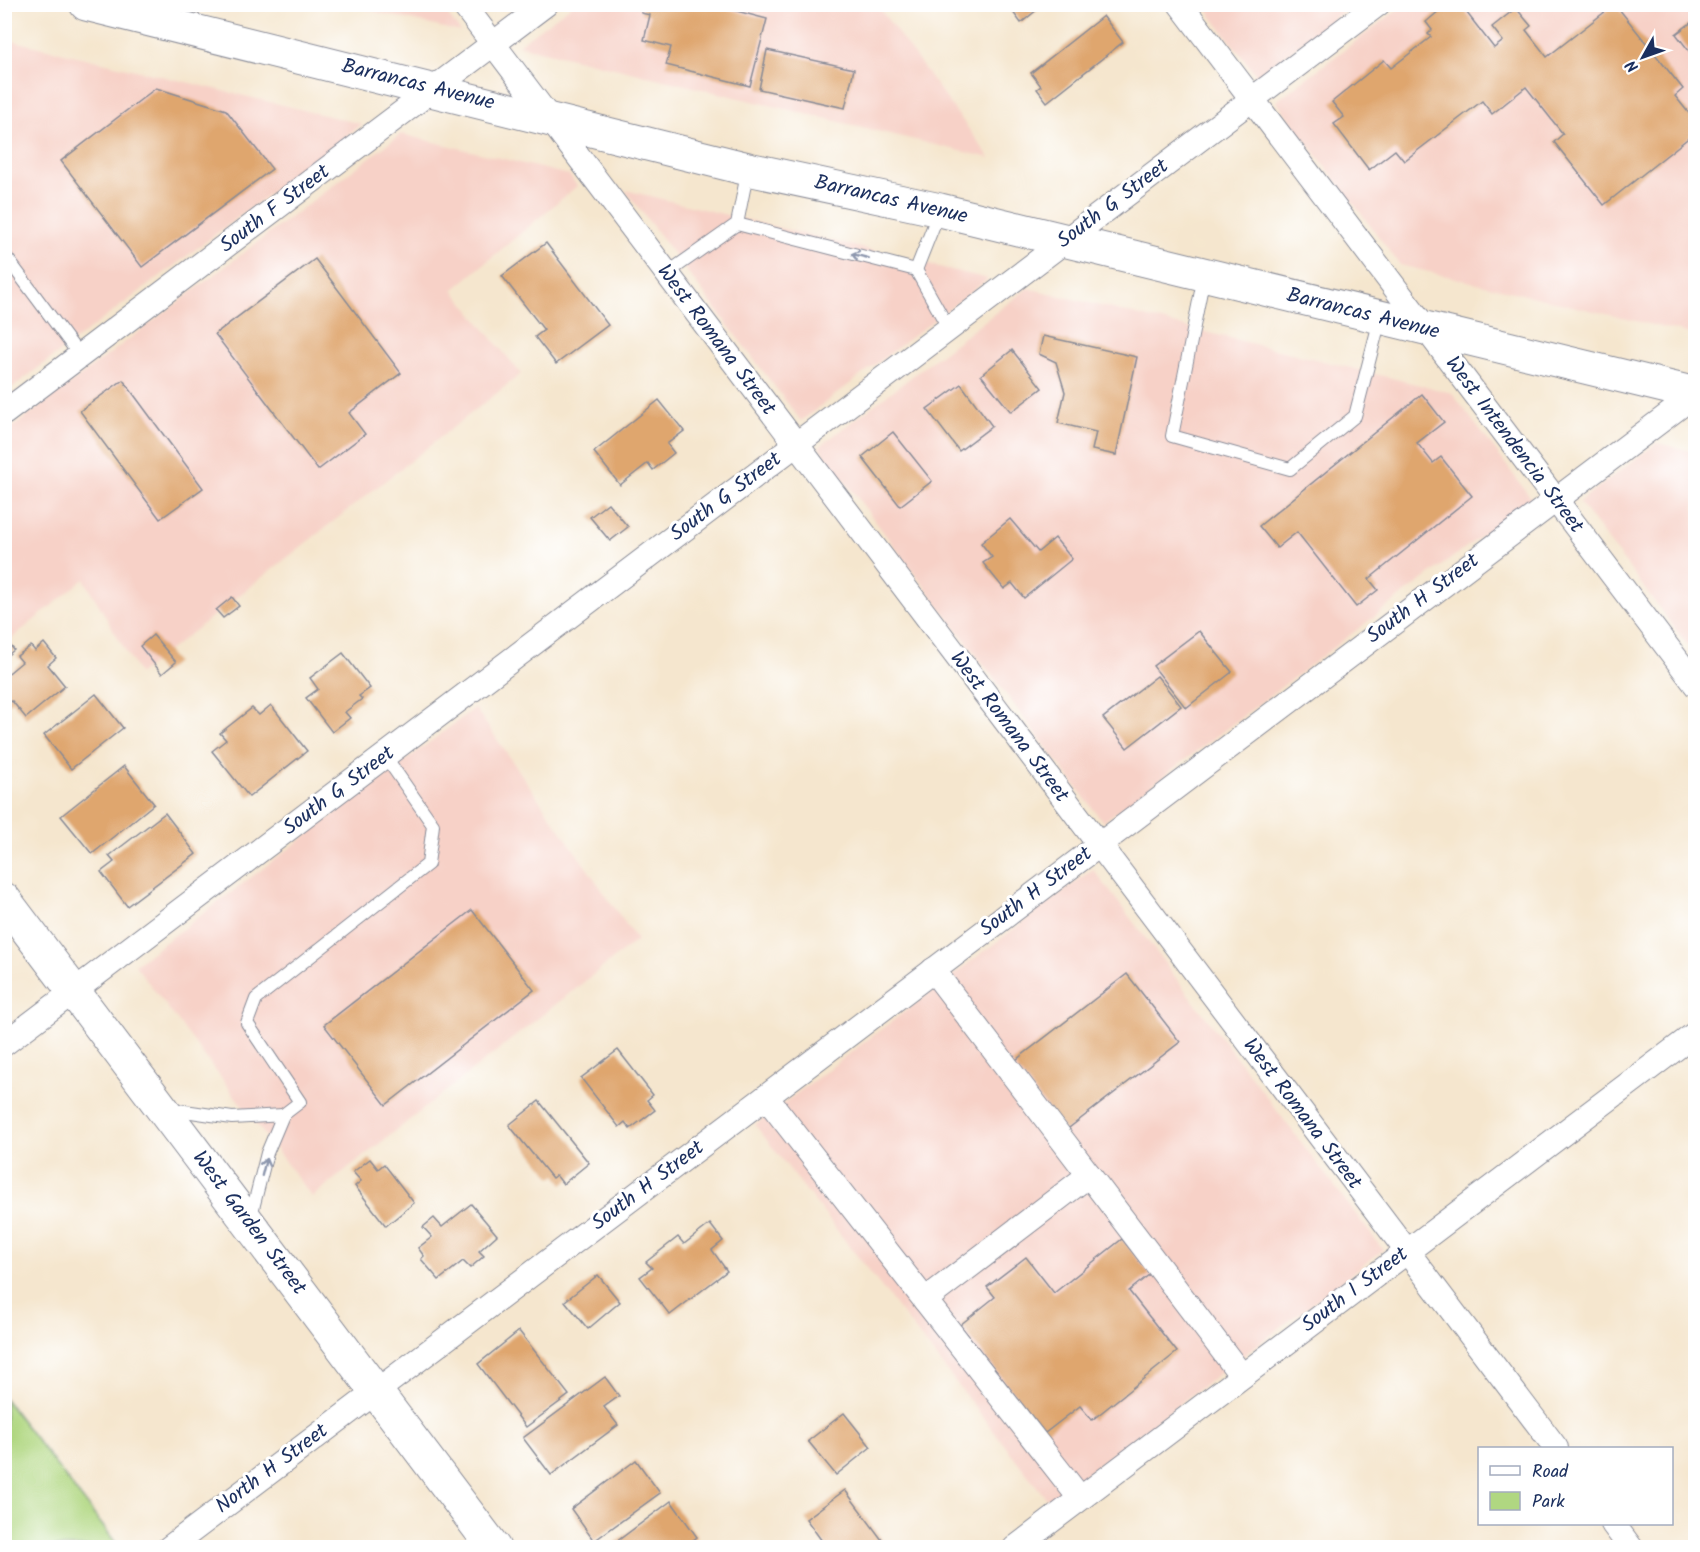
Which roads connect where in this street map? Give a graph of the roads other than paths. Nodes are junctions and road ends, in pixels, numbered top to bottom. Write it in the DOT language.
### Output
graph roads {
  1 [pos="86,4"];
  2 [pos="463,4"];
  3 [pos="546,4"];
  4 [pos="1180,4"];
  5 [pos="1378,4"];
  6 [pos="493,45"];
  7 [pos="434,89"];
  8 [pos="1252,100"];
  9 [pos="548,117"];
  10 [pos="748,169"];
  11 [pos="940,210"];
  12 [pos="737,224"];
  13 [pos="1064,241"];
  14 [pos="4,254"];
  15 [pos="916,270"];
  16 [pos="666,274"];
  17 [pos="1204,275"];
  18 [pos="1380,318"];
  19 [pos="1426,328"];
  20 [pos="949,329"];
  21 [pos="80,356"];
  22 [pos="1695,394"];
  23 [pos="4,413"];
  24 [pos="795,445"];
  25 [pos="1555,500"];
  26 [pos="1695,685"];
  27 [pos="385,756"];
  28 [pos="1098,845"];
  29 [pos="4,898"];
  30 [pos="933,970"];
  31 [pos="75,991"];
  32 [pos="1695,1033"];
  33 [pos="4,1044"];
  34 [pos="766,1096"];
  35 [pos="162,1107"];
  36 [pos="283,1115"];
  37 [pos="1089,1175"];
  38 [pos="249,1224"];
  39 [pos="1407,1251"];
  40 [pos="925,1300"];
  41 [pos="1242,1376"];
  42 [pos="376,1392"];
  43 [pos="1554,1447"];
  44 [pos="1080,1498"];
  45 [pos="1614,1525"];
  46 [pos="169,1548"];
  47 [pos="494,1548"];
  48 [pos="1015,1548"];
  49 [pos="1631,1548"];
  1 -- 7 [label="main road, Barrancas Avenue"];
  2 -- 6 [label="street, West Romana Street"];
  3 -- 6 [label="street, South F Street"];
  4 -- 8 [label="street, West Intendencia Street"];
  5 -- 8 [label="street, South G Street"];
  6 -- 7 [label="street, South F Street"];
  6 -- 9 [label="street, West Romana Street"];
  7 -- 9 [label="main road, Barrancas Avenue"];
  7 -- 21 [label="street, South F Street"];
  8 -- 13 [label="street, South G Street"];
  8 -- 19 [label="street, West Intendencia Street"];
  9 -- 10 [label="main road, Barrancas Avenue"];
  9 -- 16 [label="street, West Romana Street"];
  10 -- 11 [label="main road, Barrancas Avenue"];
  10 -- 12 [label="lane"];
  11 -- 13 [label="main road, Barrancas Avenue"];
  11 -- 15 [label="lane"];
  15 -- 12 [label="lane, one-way"];
  12 -- 16 [label="lane"];
  13 -- 17 [label="main road, Barrancas Avenue"];
  13 -- 20 [label="street, South G Street"];
  14 -- 21 [label="lane"];
  15 -- 20 [label="lane"];
  16 -- 24 [label="street, West Romana Street"];
  17 -- 18 [label="main road, Barrancas Avenue"];
  17 -- 18 [label="lane"];
  18 -- 19 [label="main road, Barrancas Avenue"];
  19 -- 22 [label="main road, Barrancas Avenue"];
  19 -- 25 [label="street, West Intendencia Street"];
  20 -- 24 [label="street, South G Street"];
  21 -- 23 [label="street, South F Street"];
  22 -- 25 [label="street, South H Street"];
  24 -- 27 [label="street, South G Street"];
  24 -- 28 [label="street, West Romana Street"];
  25 -- 26 [label="street, West Intendencia Street"];
  25 -- 28 [label="street, South H Street"];
  27 -- 31 [label="street, South G Street"];
  27 -- 36 [label="lane"];
  28 -- 30 [label="street, South H Street"];
  28 -- 39 [label="street, West Romana Street"];
  29 -- 31 [label="main road, West Garden Street"];
  30 -- 34 [label="street, South H Street"];
  30 -- 37 [label="street"];
  31 -- 33 [label="street, South G Street"];
  31 -- 35 [label="main road, West Garden Street"];
  32 -- 39 [label="street, South I Street"];
  34 -- 40 [label="street"];
  34 -- 42 [label="street, South H Street"];
  35 -- 36 [label="lane"];
  35 -- 38 [label="main road, West Garden Street"];
  38 -- 36 [label="lane, one-way"];
  37 -- 40 [label="street"];
  37 -- 41 [label="street"];
  38 -- 42 [label="main road, West Garden Street"];
  39 -- 41 [label="street, South I Street"];
  39 -- 43 [label="street, West Romana Street"];
  40 -- 44 [label="street"];
  41 -- 44 [label="street, South I Street"];
  42 -- 46 [label="street, North H Street"];
  42 -- 47 [label="main road, West Garden Street"];
  44 -- 48 [label="street, South I Street"];
  45 -- 49 [label="street"];
}
